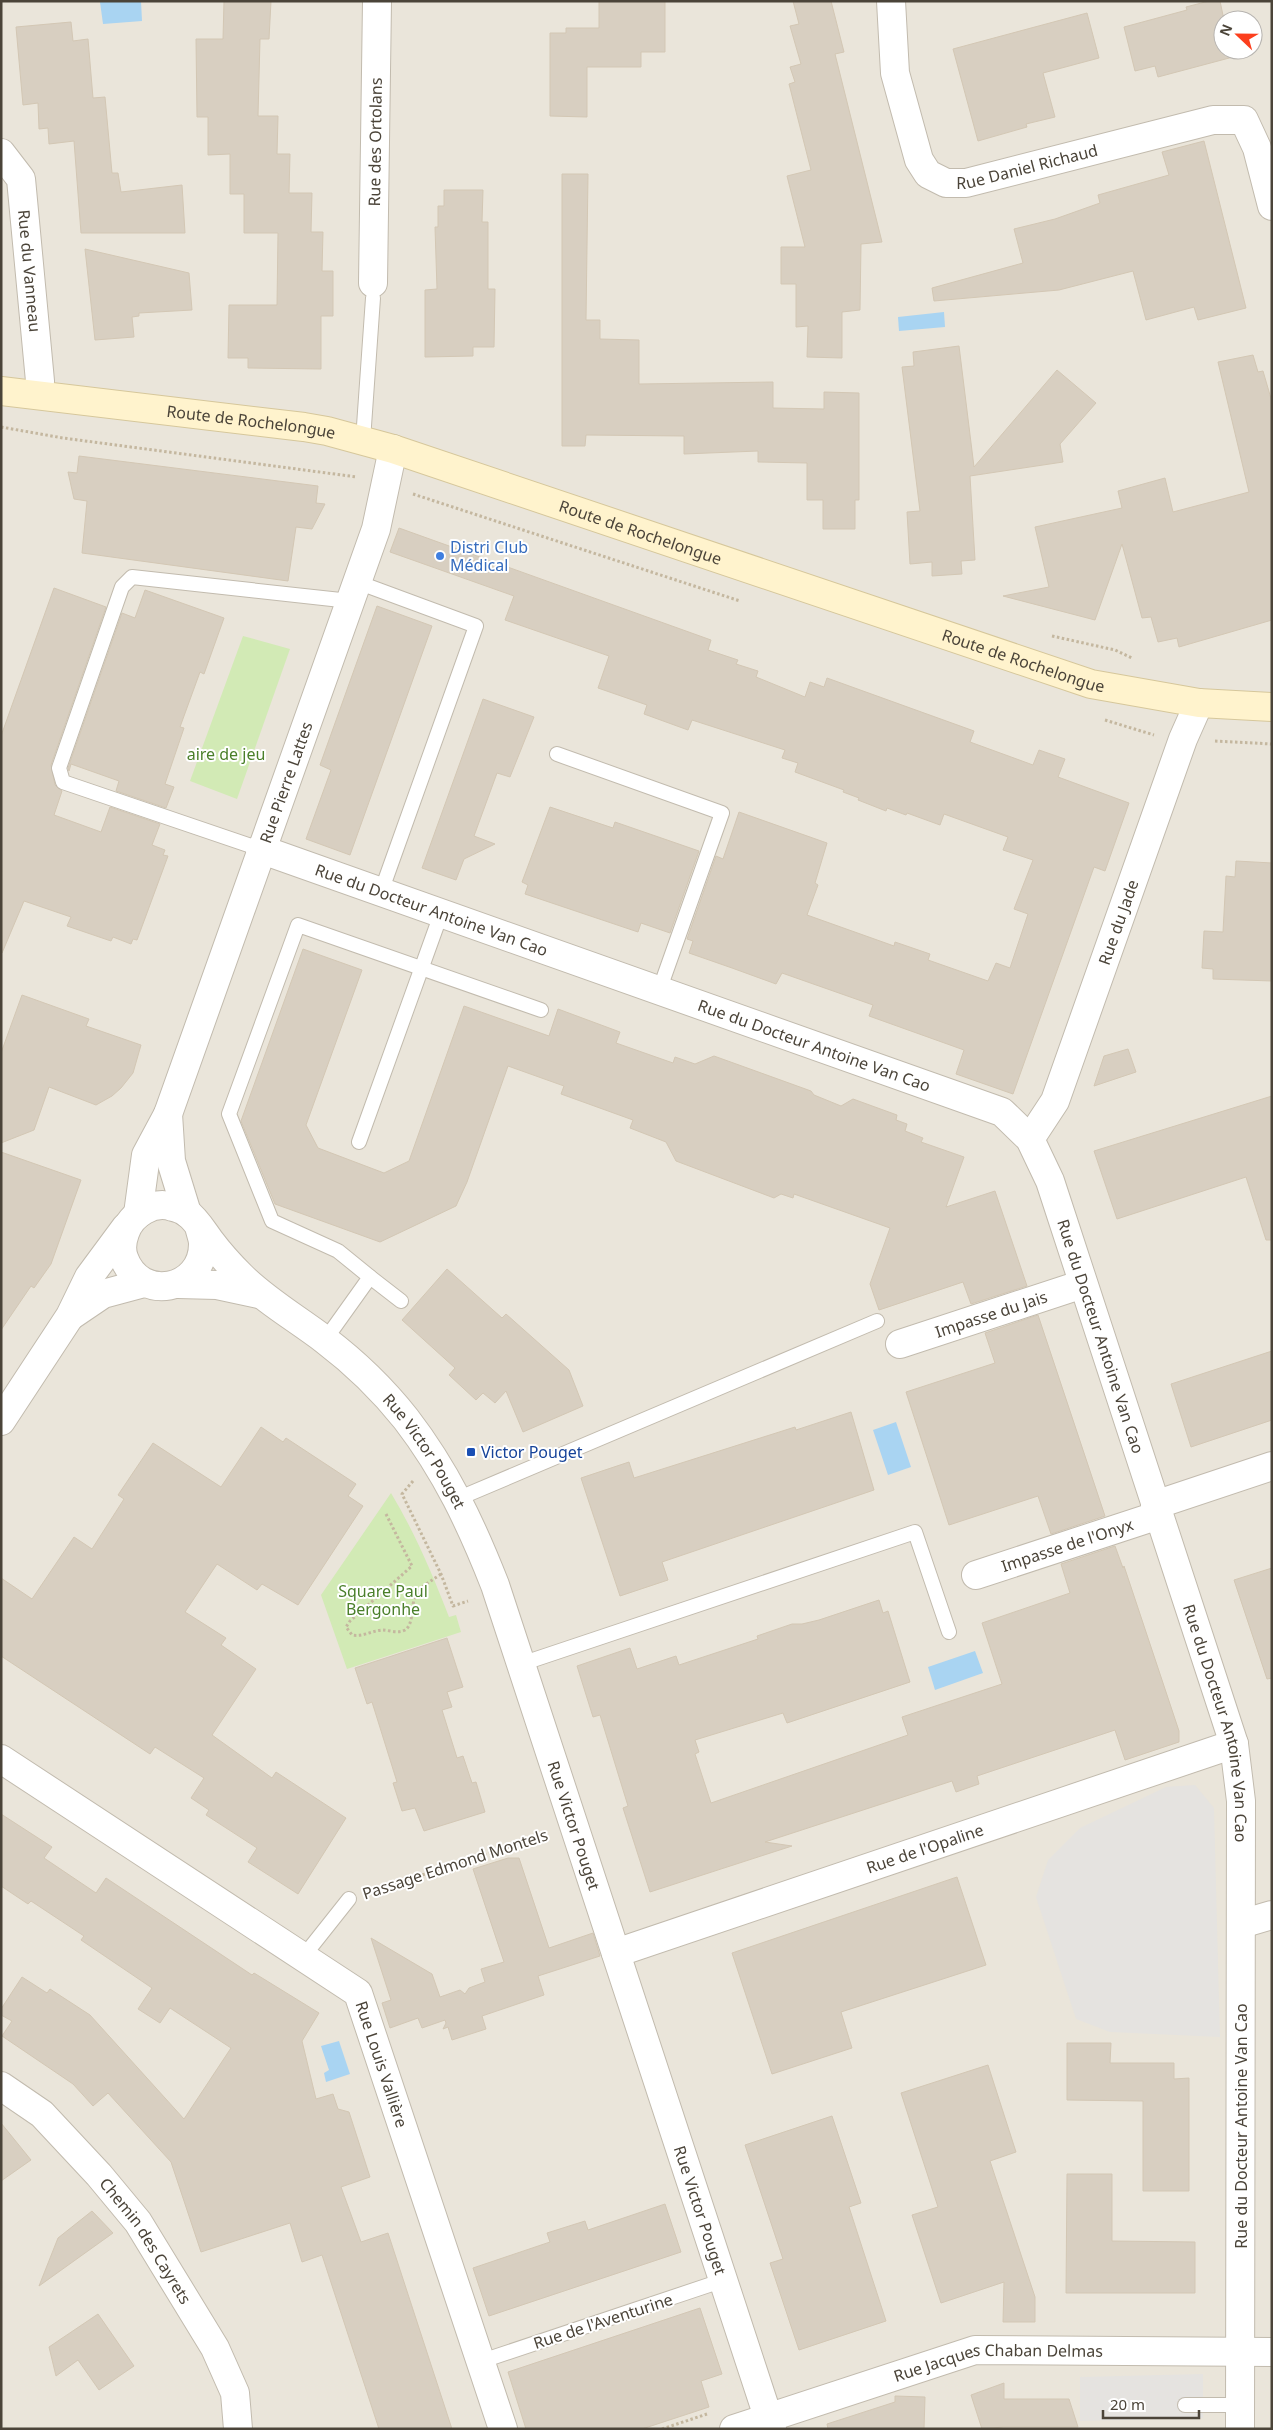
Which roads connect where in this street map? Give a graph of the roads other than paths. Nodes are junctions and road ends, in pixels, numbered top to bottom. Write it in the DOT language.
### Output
graph roads {
  1 [pos="377,1"];
  2 [pos="891,1"];
  3 [pos="1264,146"];
  4 [pos="1,153"];
  5 [pos="1272,206"];
  6 [pos="373,290"];
  7 [pos="1,391"];
  8 [pos="39,395"];
  9 [pos="363,440"];
  10 [pos="393,449"];
  11 [pos="354,592"];
  12 [pos="1199,703"];
  13 [pos="1272,707"];
  14 [pos="557,754"];
  15 [pos="260,849"];
  16 [pos="381,892"];
  17 [pos="442,914"];
  18 [pos="422,967"];
  19 [pos="659,991"];
  20 [pos="541,1010"];
  21 [pos="168,1114"];
  22 [pos="1030,1138"];
  23 [pos="359,1142"];
  24 [pos="193,1219"];
  25 [pos="132,1220"];
  26 [pos="370,1277"];
  27 [pos="144,1283"];
  28 [pos="178,1284"];
  29 [pos="1083,1284"];
  30 [pos="259,1294"];
  31 [pos="401,1301"];
  32 [pos="70,1316"];
  33 [pos="877,1321"];
  34 [pos="325,1340"];
  35 [pos="900,1344"];
  36 [pos="1,1421"];
  37 [pos="1272,1466"];
  38 [pos="457,1499"];
  39 [pos="1157,1510"];
  40 [pos="976,1575"];
  41 [pos="949,1632"];
  42 [pos="521,1664"];
  43 [pos="1234,1744"];
  44 [pos="1,1759"];
  45 [pos="350,1899"];
  46 [pos="1272,1915"];
  47 [pos="1241,1924"];
  48 [pos="616,1952"];
  49 [pos="303,1957"];
  50 [pos="1,2086"];
  51 [pos="724,2280"];
  52 [pos="1240,2352"];
  53 [pos="1272,2352"];
  54 [pos="482,2361"];
  55 [pos="1185,2405"];
  56 [pos="1240,2417"];
  57 [pos="771,2423"];
  58 [pos="238,2429"];
  59 [pos="503,2429"];
  60 [pos="734,2429"];
  1 -- 6 [label="street, Rue des Ortolans"];
  2 -- 3 [label="street, Rue Daniel Richaud"];
  3 -- 5 [label="street"];
  4 -- 8 [label="street, Rue du Vanneau"];
  6 -- 9 [label="lane"];
  7 -- 8 [label="main road, Route de Rochelongue"];
  8 -- 9 [label="main road, Route de Rochelongue"];
  9 -- 10 [label="main road, Route de Rochelongue"];
  10 -- 11 [label="street, Rue Pierre Lattes"];
  10 -- 12 [label="main road, Route de Rochelongue"];
  11 -- 15 [label="street, Rue Pierre Lattes"];
  11 -- 15 [label="lane"];
  11 -- 16 [label="lane"];
  12 -- 13 [label="main road, Route de Rochelongue"];
  12 -- 22 [label="street, Rue du Jade"];
  14 -- 19 [label="lane"];
  15 -- 16 [label="street, Rue du Docteur Antoine Van Cao"];
  15 -- 21 [label="street, Rue Pierre Lattes"];
  16 -- 17 [label="street, Rue du Docteur Antoine Van Cao"];
  17 -- 18 [label="lane"];
  17 -- 19 [label="street, Rue du Docteur Antoine Van Cao"];
  18 -- 20 [label="lane"];
  18 -- 23 [label="lane"];
  18 -- 26 [label="lane"];
  19 -- 22 [label="street, Rue du Docteur Antoine Van Cao"];
  21 -- 24 [label="street, Rue Pierre Lattes"];
  21 -- 25 [label="street, Rue Pierre Lattes"];
  22 -- 29 [label="street, Rue du Docteur Antoine Van Cao"];
  24 -- 25 [label="street"];
  24 -- 28 [label="street"];
  24 -- 30 [label="street, Rue Victor Pouget"];
  25 -- 27 [label="street"];
  25 -- 32 [label="street, Rue Pierre Lattes"];
  26 -- 31 [label="lane"];
  26 -- 34 [label="lane"];
  27 -- 28 [label="street"];
  27 -- 32 [label="street, Rue Pierre Lattes"];
  28 -- 30 [label="street, Rue Victor Pouget"];
  29 -- 35 [label="street, Impasse du Jais"];
  29 -- 39 [label="street, Rue du Docteur Antoine Van Cao"];
  30 -- 34 [label="street, Rue Victor Pouget"];
  32 -- 36 [label="street, Rue Pierre Lattes"];
  33 -- 38 [label="lane"];
  34 -- 38 [label="street, Rue Victor Pouget"];
  37 -- 39 [label="street, Impasse de l'Onyx"];
  38 -- 42 [label="street, Rue Victor Pouget"];
  39 -- 40 [label="street, Impasse de l'Onyx"];
  39 -- 43 [label="street, Rue du Docteur Antoine Van Cao"];
  41 -- 42 [label="lane"];
  42 -- 48 [label="street, Rue Victor Pouget"];
  43 -- 47 [label="street, Rue du Docteur Antoine Van Cao"];
  43 -- 48 [label="street, Rue de l'Opaline"];
  44 -- 49 [label="street, Rue Louis Vallière"];
  45 -- 49 [label="lane, Passage Edmond Montels"];
  46 -- 47 [label="street"];
  47 -- 52 [label="street, Rue du Docteur Antoine Van Cao"];
  48 -- 51 [label="street, Rue Victor Pouget"];
  49 -- 54 [label="street, Rue Louis Vallière"];
  50 -- 58 [label="street, Chemin des Cayrets"];
  51 -- 54 [label="lane, Rue de l'Aventurine"];
  51 -- 57 [label="street, Rue Victor Pouget"];
  52 -- 53 [label="street, Rue Jacques Chaban Delmas"];
  52 -- 56 [label="street, Rue du Docteur Antoine Van Cao"];
  52 -- 57 [label="street, Rue Jacques Chaban Delmas"];
  54 -- 59 [label="street, Rue Louis Vallière"];
  55 -- 56 [label="lane"];
  57 -- 60 [label="street, Rue Jacques Chaban Delmas"];
}
